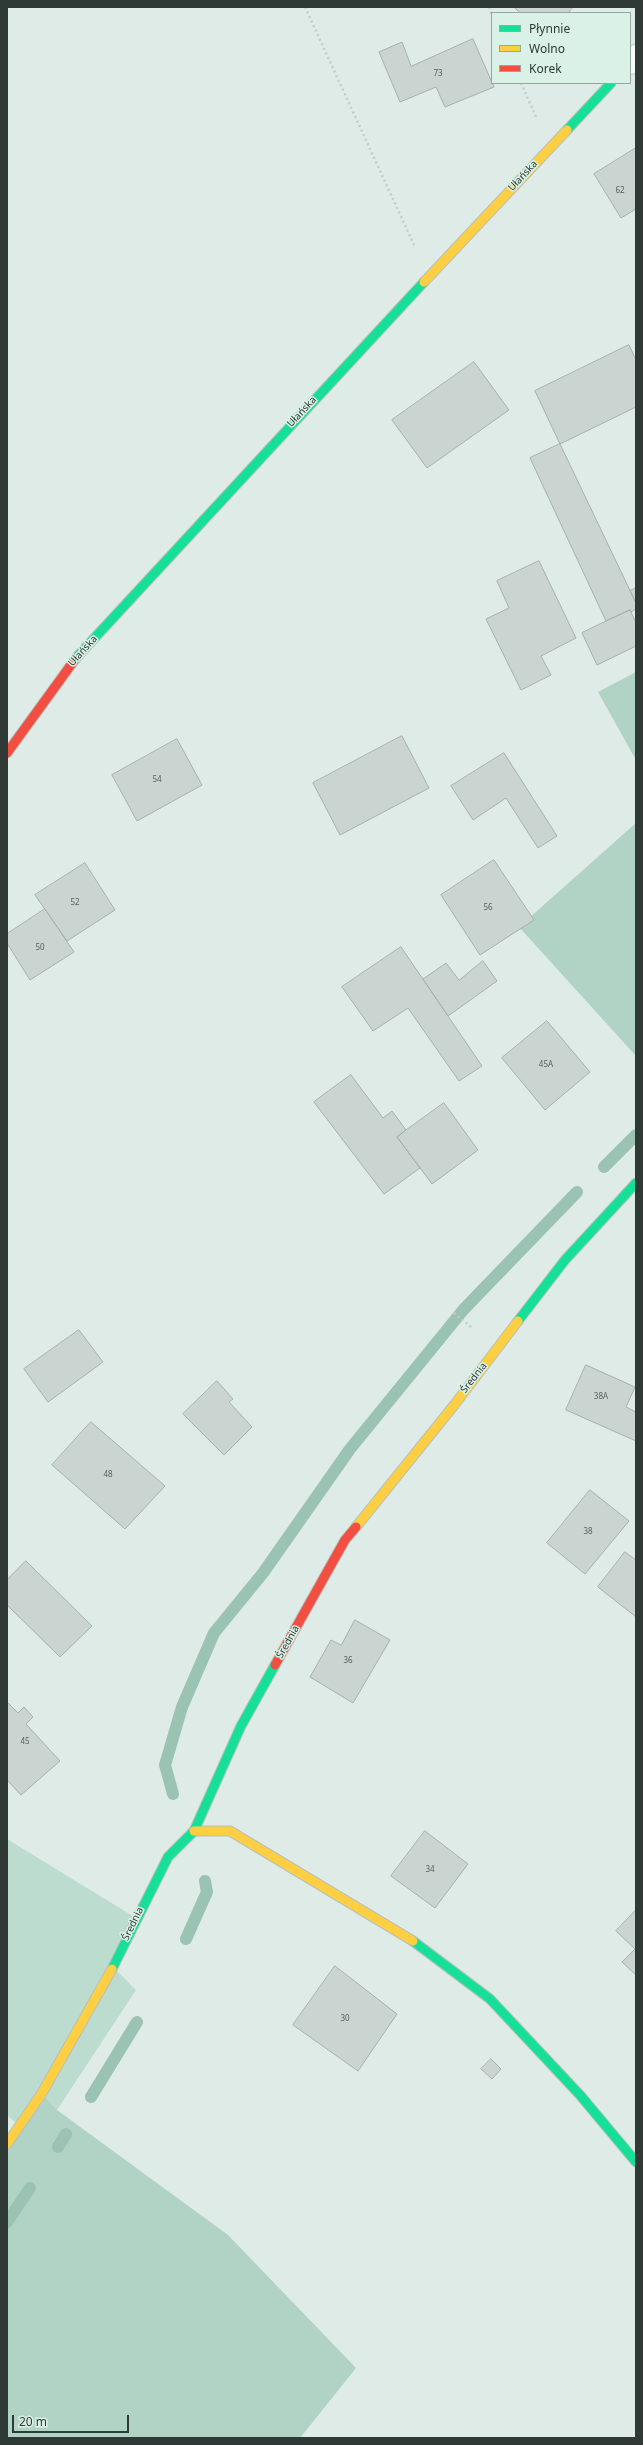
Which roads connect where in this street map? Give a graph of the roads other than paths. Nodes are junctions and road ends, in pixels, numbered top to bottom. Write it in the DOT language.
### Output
graph roads {
  1 [pos="610,84"];
  2 [pos="7,753"];
  3 [pos="636,1183"];
  4 [pos="194,1831"];
  5 [pos="7,2144"];
  6 [pos="636,2162"];
  1 -- 2 [label="street, Ułańska"];
  3 -- 4 [label="street, Średnia"];
  4 -- 5 [label="street, Średnia"];
  4 -- 6 [label="street"];
}
